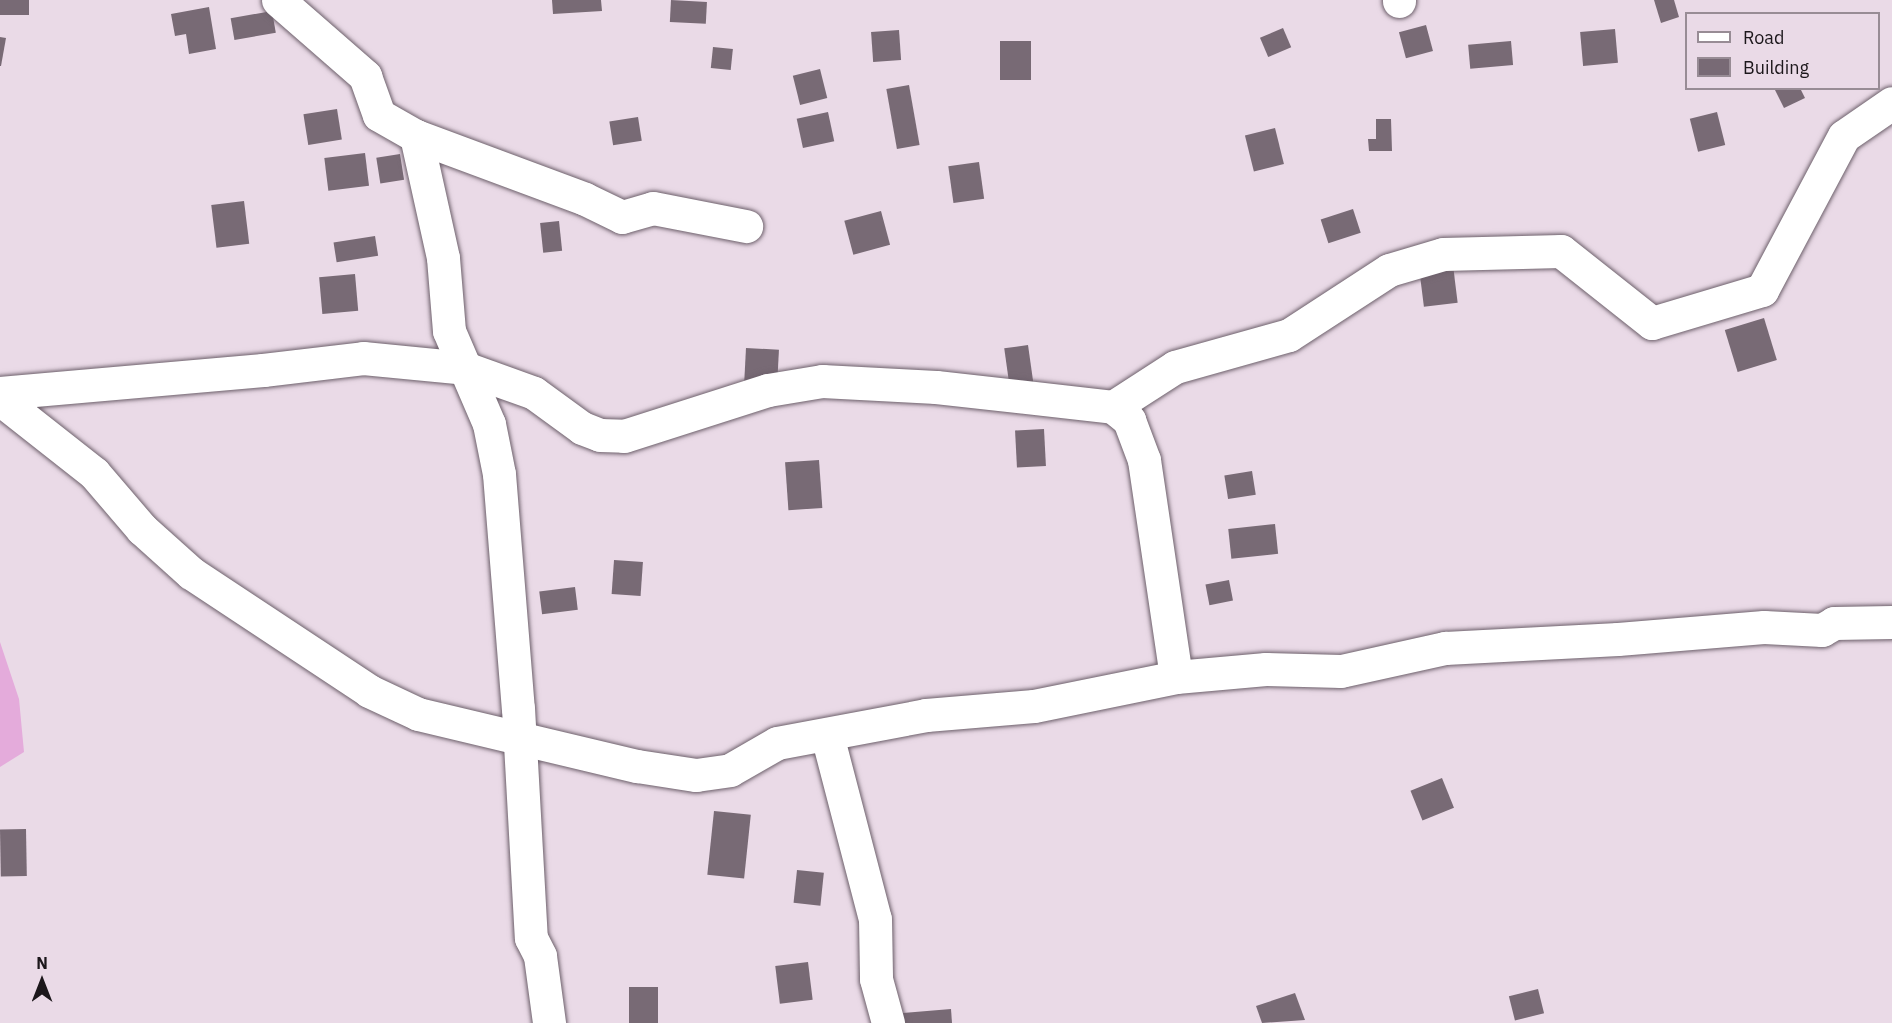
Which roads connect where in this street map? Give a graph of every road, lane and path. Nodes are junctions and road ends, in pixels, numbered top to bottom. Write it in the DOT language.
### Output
graph roads {
  1 [pos="278,0"];
  2 [pos="1892,103"];
  3 [pos="416,136"];
  4 [pos="746,226"];
  5 [pos="465,368"];
  6 [pos="0,393"];
  7 [pos="0,399"];
  8 [pos="1113,407"];
  9 [pos="1892,622"];
  10 [pos="1176,676"];
  11 [pos="827,735"];
  12 [pos="518,738"];
  13 [pos="549,1023"];
  14 [pos="888,1023"];
  1 -- 3 [label="street"];
  2 -- 8 [label="street"];
  3 -- 4 [label="street"];
  3 -- 5 [label="street"];
  5 -- 6 [label="street"];
  5 -- 8 [label="street"];
  5 -- 12 [label="street"];
  7 -- 12 [label="street"];
  8 -- 10 [label="street"];
  9 -- 10 [label="street"];
  10 -- 11 [label="street"];
  11 -- 12 [label="street"];
  11 -- 14 [label="street"];
  12 -- 13 [label="street"];
}
